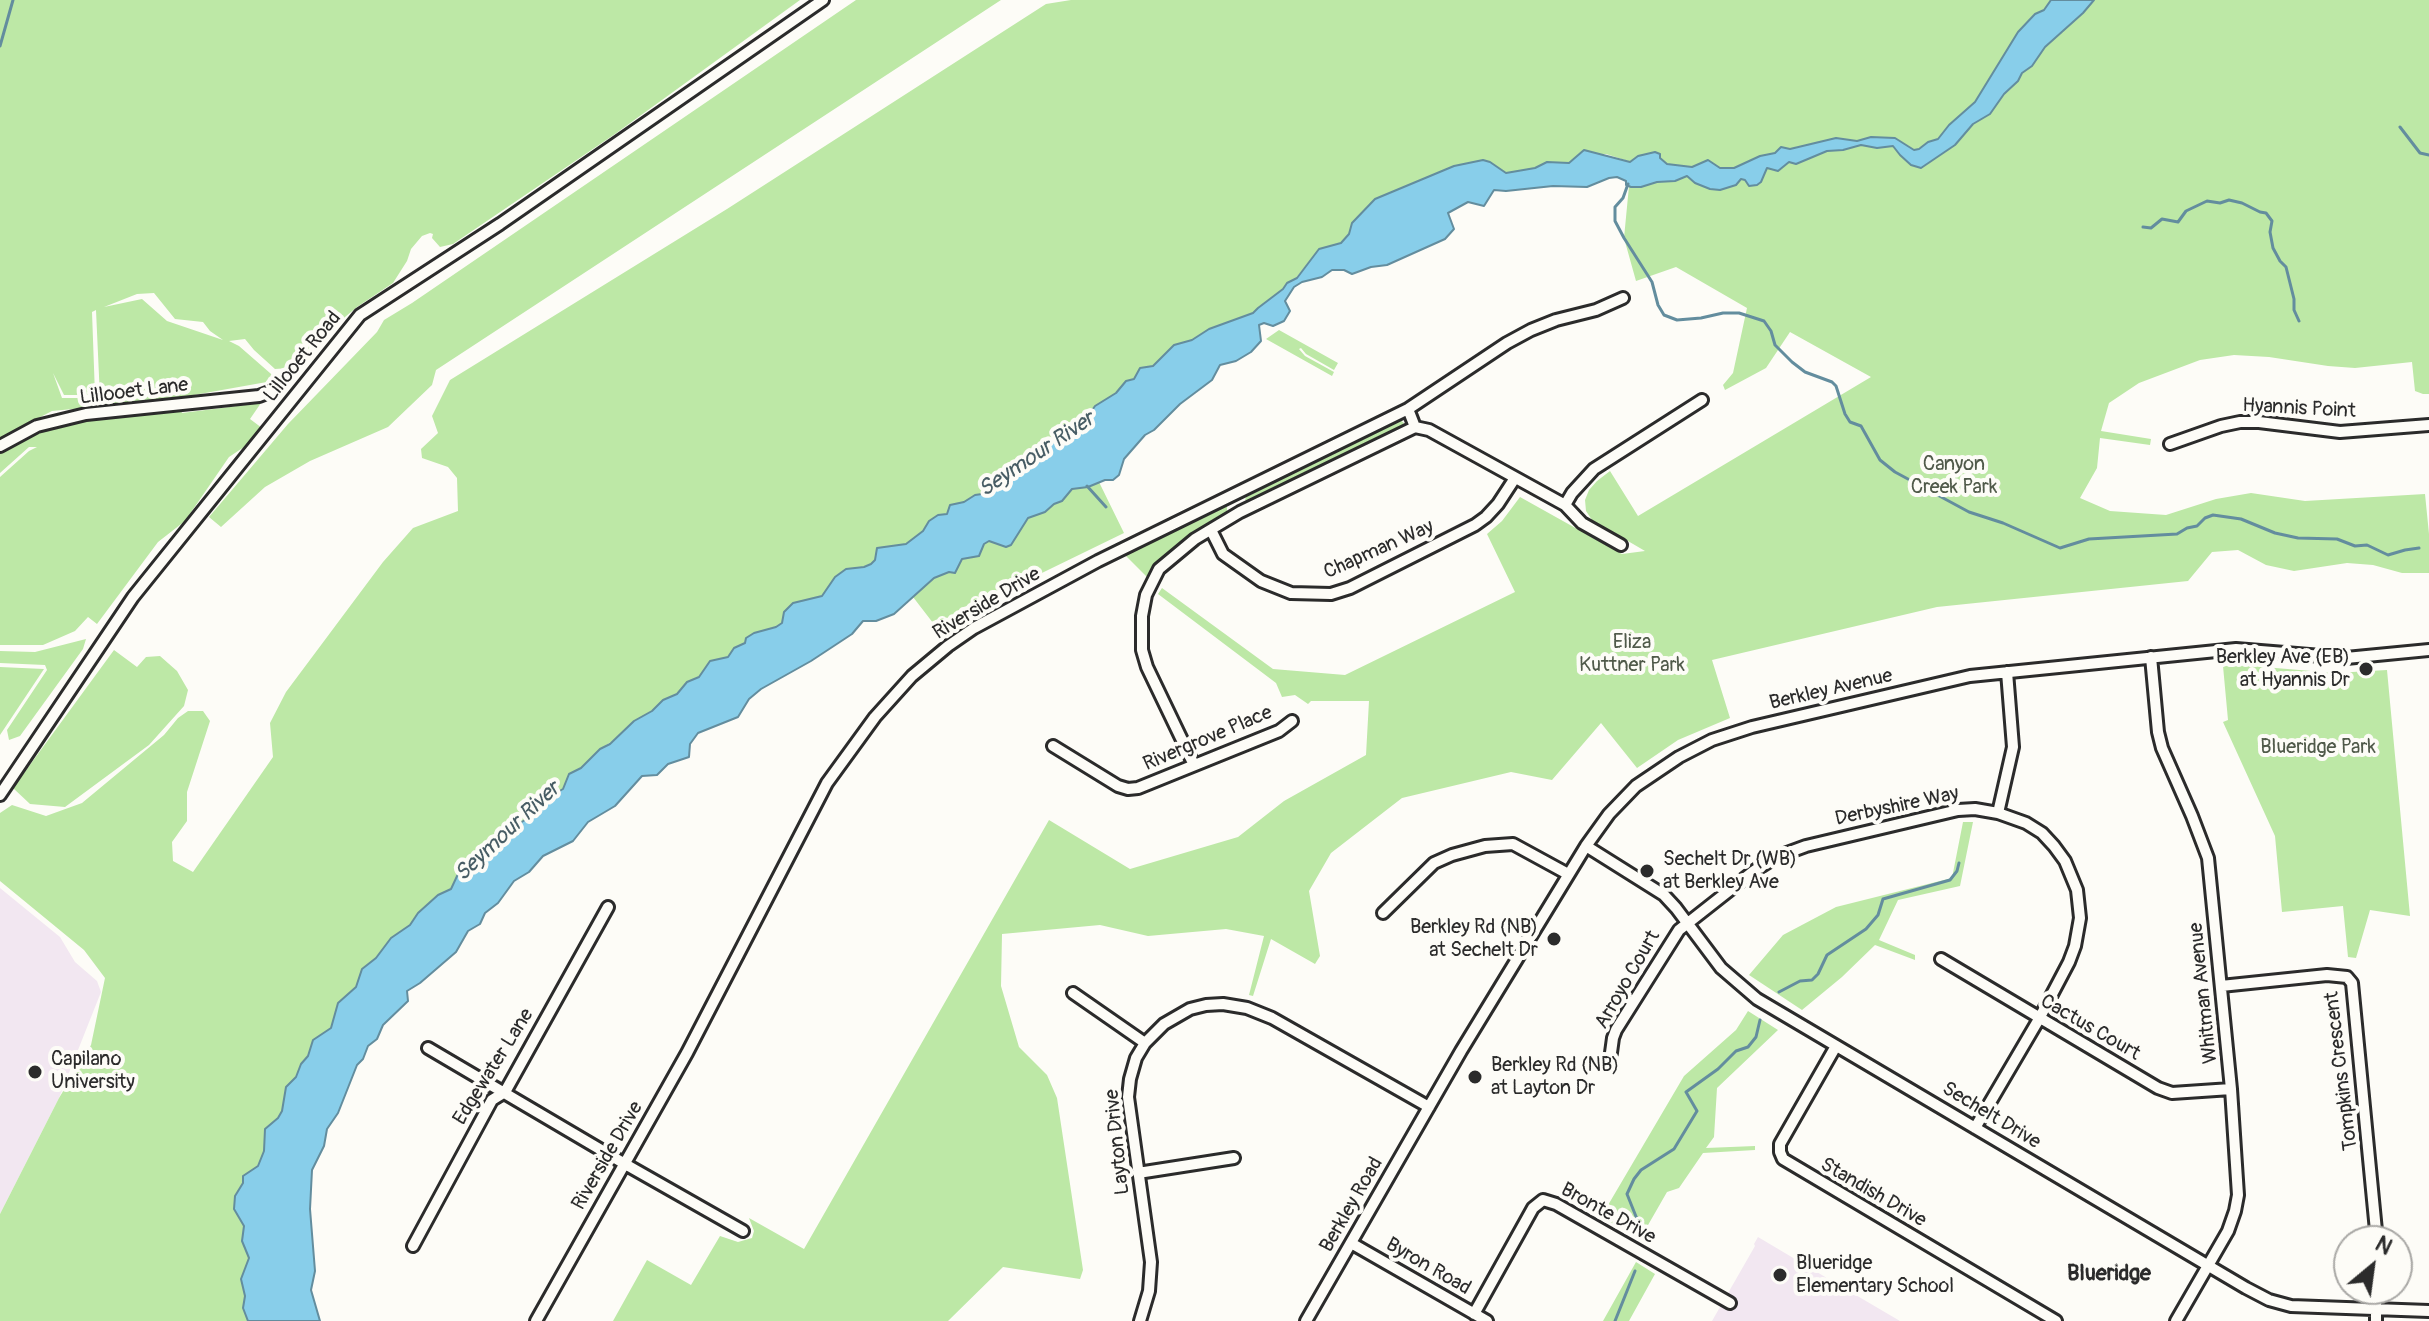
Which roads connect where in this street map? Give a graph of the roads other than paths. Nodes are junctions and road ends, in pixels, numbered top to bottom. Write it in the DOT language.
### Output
graph roads {
  1 [pos="823,0"];
  2 [pos="1623,298"];
  3 [pos="277,389"];
  4 [pos="1702,400"];
  5 [pos="1408,409"];
  6 [pos="2429,425"];
  7 [pos="1415,427"];
  8 [pos="2170,444"];
  9 [pos="0,446"];
  10 [pos="1515,478"];
  11 [pos="1232,497"];
  12 [pos="1565,505"];
  13 [pos="1240,512"];
  14 [pos="1211,530"];
  15 [pos="1621,545"];
  16 [pos="2429,650"];
  17 [pos="2151,657"];
  18 [pos="2007,672"];
  19 [pos="1292,721"];
  20 [pos="1053,746"];
  21 [pos="1194,765"];
  22 [pos="0,795"];
  23 [pos="1998,813"];
  24 [pos="1586,846"];
  25 [pos="1568,874"];
  26 [pos="608,907"];
  27 [pos="1383,913"];
  28 [pos="1687,922"];
  29 [pos="1941,959"];
  30 [pos="2221,986"];
  31 [pos="1073,993"];
  32 [pos="2039,1019"];
  33 [pos="1145,1043"];
  34 [pos="1836,1046"];
  35 [pos="428,1048"];
  36 [pos="1610,1060"];
  37 [pos="2231,1089"];
  38 [pos="505,1092"];
  39 [pos="1429,1107"];
  40 [pos="1975,1128"];
  41 [pos="1234,1158"];
  42 [pos="625,1164"];
  43 [pos="1138,1173"];
  44 [pos="2375,1225"];
  45 [pos="743,1231"];
  46 [pos="1351,1243"];
  47 [pos="413,1246"];
  48 [pos="2208,1265"];
  49 [pos="1730,1303"];
  50 [pos="2429,1311"];
  51 [pos="1474,1314"];
  52 [pos="2376,1316"];
  53 [pos="536,1321"];
  54 [pos="1140,1321"];
  55 [pos="1306,1321"];
  56 [pos="1487,1321"];
  57 [pos="2056,1321"];
  58 [pos="2176,1321"];
  1 -- 22 [label="street, Lillooet Road"];
  2 -- 5 [label="street, Riverside Drive"];
  3 -- 9 [label="street, Lillooet Lane"];
  4 -- 12 [label="street"];
  5 -- 7 [label="street"];
  5 -- 11 [label="street, Riverside Drive"];
  6 -- 8 [label="street, Hyannis Point"];
  7 -- 10 [label="street"];
  7 -- 13 [label="street"];
  10 -- 12 [label="street"];
  10 -- 14 [label="street, Chapman Way"];
  11 -- 13 [label="street"];
  11 -- 42 [label="street, Riverside Drive"];
  12 -- 15 [label="street"];
  13 -- 14 [label="street"];
  14 -- 21 [label="street"];
  16 -- 17 [label="street, Berkley Avenue"];
  17 -- 18 [label="street, Berkley Avenue"];
  17 -- 30 [label="street, Whitman Avenue"];
  18 -- 23 [label="street"];
  18 -- 24 [label="street, Berkley Avenue"];
  19 -- 21 [label="street, Rivergrove Place"];
  20 -- 21 [label="street, Rivergrove Place"];
  23 -- 28 [label="street, Derbyshire Way"];
  23 -- 32 [label="street, Derbyshire Way"];
  24 -- 25 [label="street, Berkley Avenue"];
  24 -- 28 [label="street, Sechelt Drive"];
  25 -- 27 [label="street"];
  25 -- 39 [label="street, Berkley Avenue"];
  26 -- 38 [label="street, Edgewater Lane"];
  28 -- 34 [label="street, Sechelt Drive"];
  28 -- 36 [label="street, Arroyo Court"];
  29 -- 32 [label="street, Cactus Court"];
  30 -- 37 [label="street, Whitman Avenue"];
  30 -- 44 [label="street, Tompkins Crescent"];
  31 -- 33 [label="street"];
  32 -- 37 [label="street, Cactus Court"];
  32 -- 40 [label="street, Derbyshire Way"];
  33 -- 39 [label="street, Layton Drive"];
  33 -- 43 [label="street, Layton Drive"];
  34 -- 40 [label="street, Sechelt Drive"];
  34 -- 57 [label="street, Standish Drive"];
  35 -- 38 [label="street"];
  37 -- 48 [label="street, Whitman Avenue"];
  38 -- 42 [label="street"];
  38 -- 47 [label="street, Edgewater Lane"];
  39 -- 46 [label="street, Berkley Road"];
  40 -- 48 [label="street, Sechelt Drive"];
  41 -- 43 [label="street"];
  42 -- 45 [label="street"];
  42 -- 53 [label="street, Riverside Drive"];
  43 -- 54 [label="street, Layton Drive"];
  46 -- 51 [label="street, Byron Road"];
  46 -- 55 [label="street, Berkley Road"];
  48 -- 52 [label="street, Sechelt Drive"];
  48 -- 58 [label="street, Whitman Avenue"];
  49 -- 51 [label="street, Bronte Drive"];
  50 -- 52 [label="street, Sechelt Drive"];
  51 -- 56 [label="street, Byron Road"];
}
